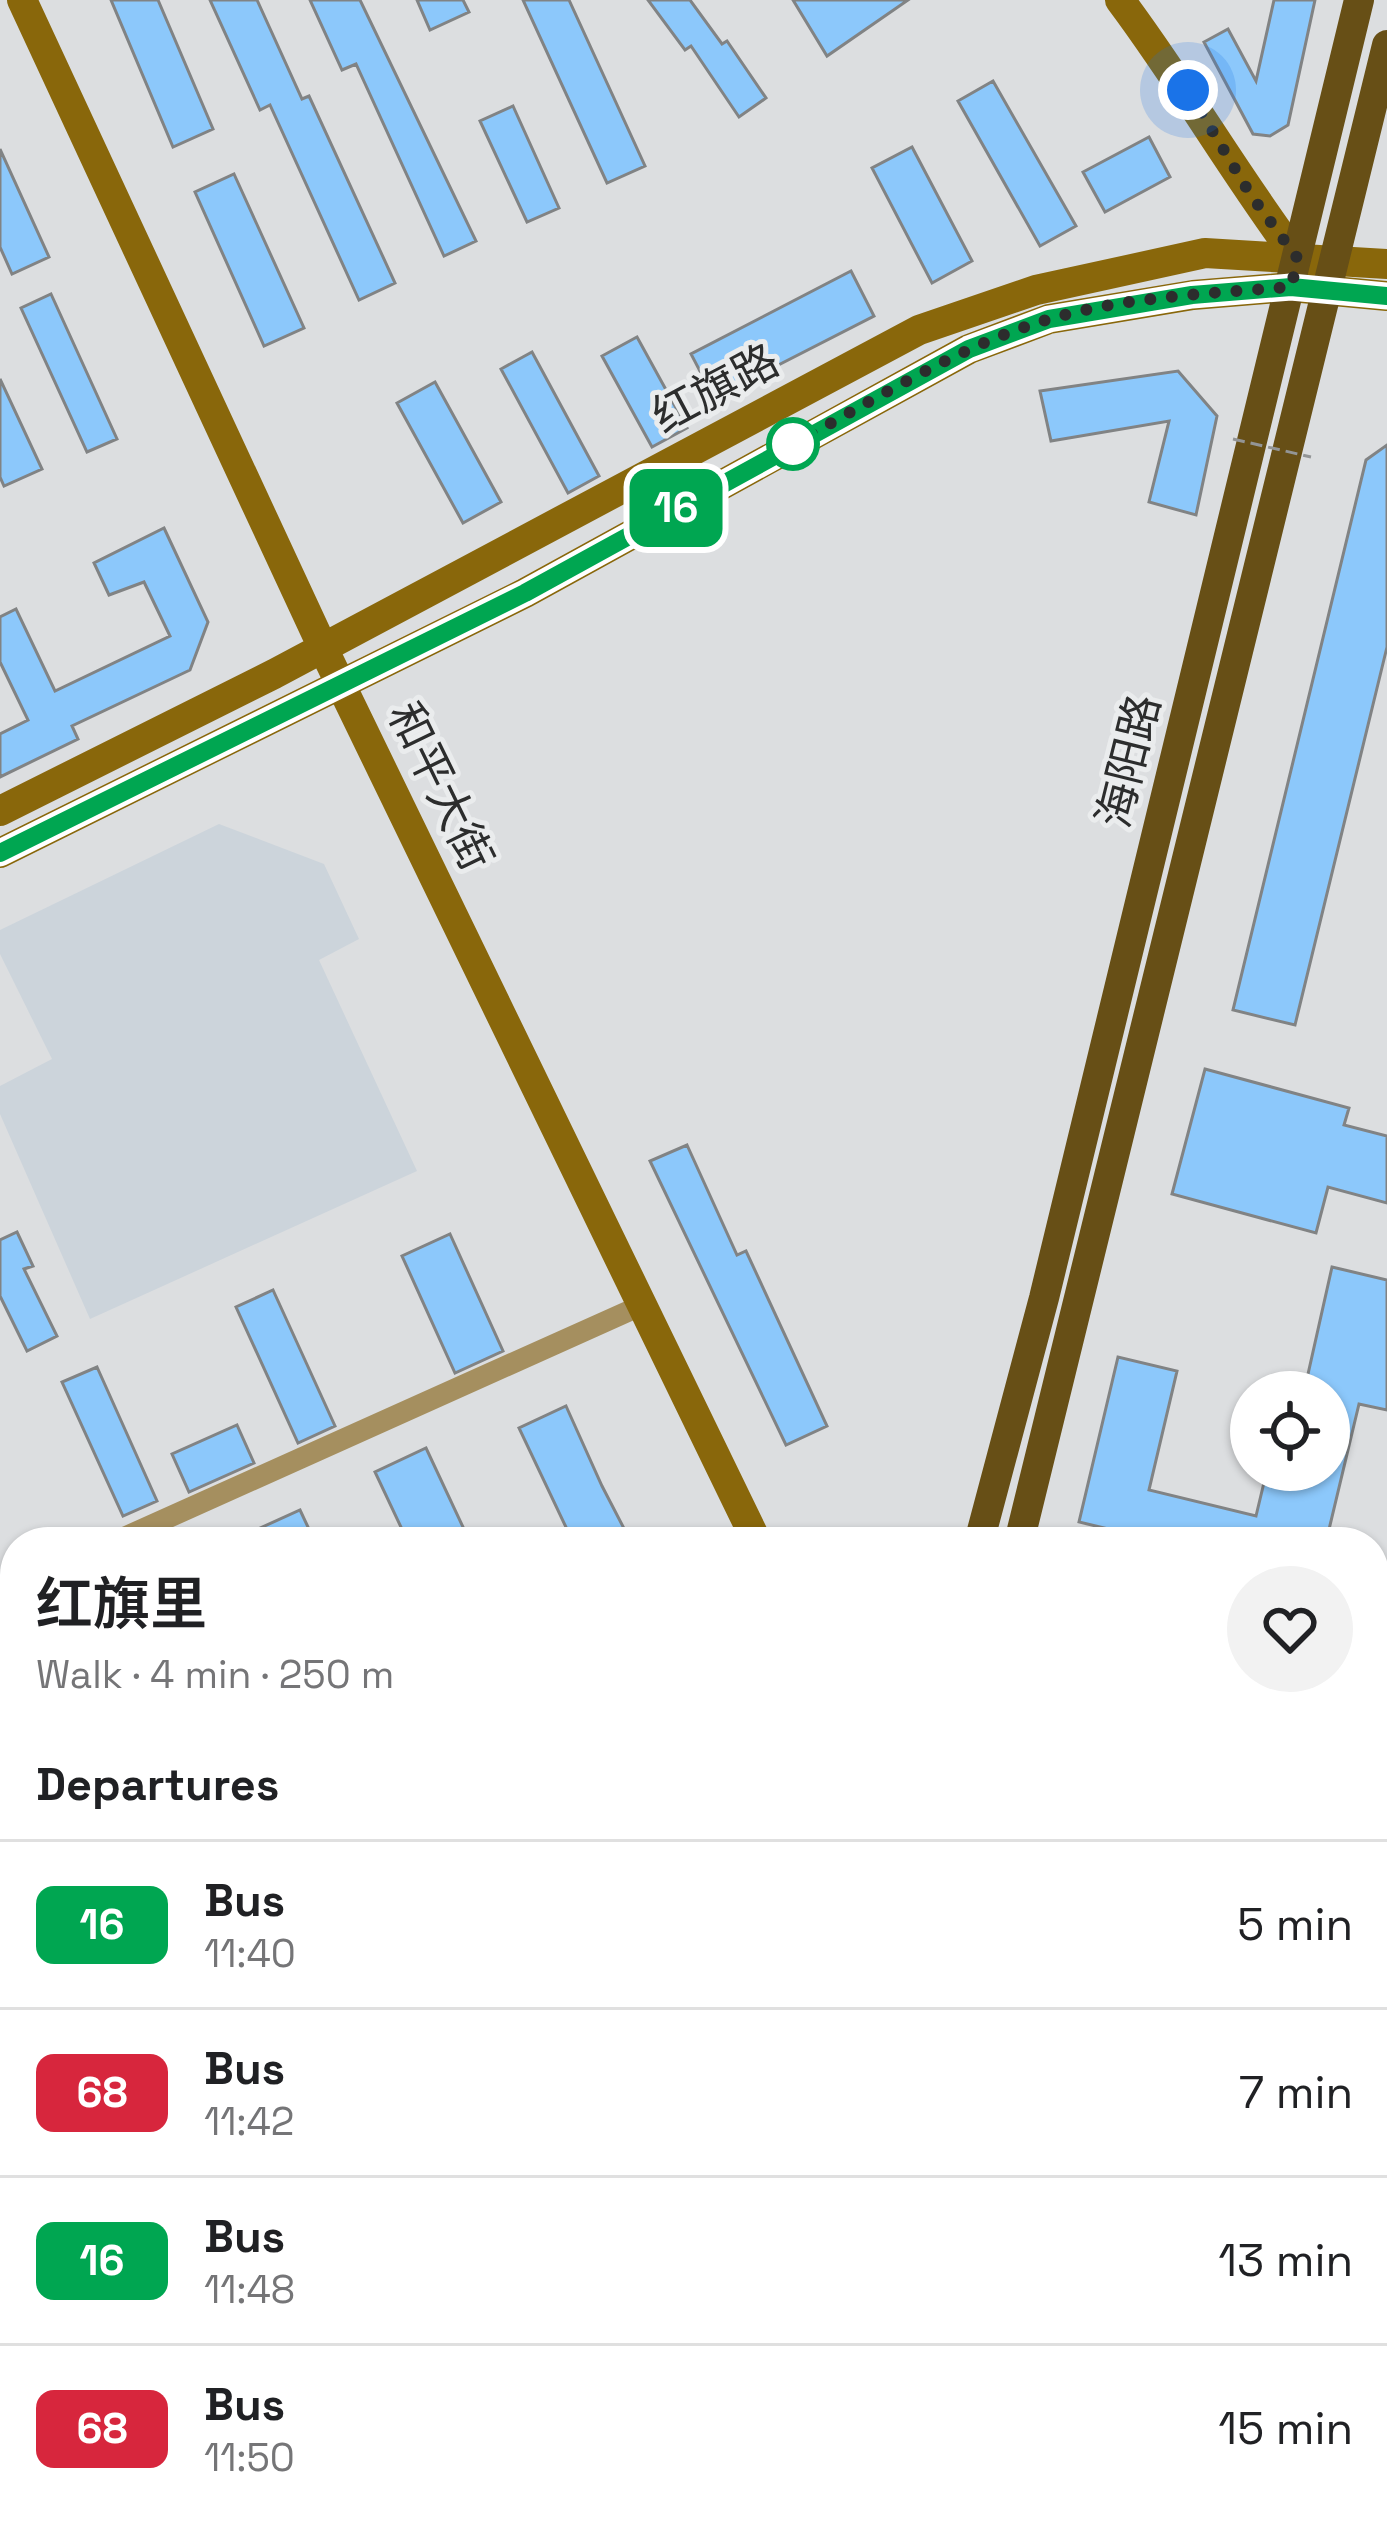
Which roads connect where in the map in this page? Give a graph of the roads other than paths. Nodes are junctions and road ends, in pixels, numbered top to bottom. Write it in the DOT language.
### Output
graph roads {
  1 [pos="22,0"];
  2 [pos="1120,0"];
  3 [pos="1360,0"];
  4 [pos="1387,45"];
  5 [pos="1387,264"];
  6 [pos="1294,273"];
  7 [pos="1330,276"];
  8 [pos="1387,296"];
  9 [pos="323,648"];
  10 [pos="342,684"];
  11 [pos="0,811"];
  12 [pos="0,853"];
  13 [pos="640,1306"];
  14 [pos="147,1527"];
  15 [pos="750,1527"];
  16 [pos="983,1527"];
  17 [pos="1023,1527"];
  1 -- 9 [label="main road, 和平大街"];
  2 -- 6 [label="main road"];
  3 -- 6 [label="main road, 海阳路"];
  4 -- 7 [label="main road, 海阳路"];
  5 -- 7 [label="main road, 红旗路"];
  6 -- 7 [label="main road, 红旗路"];
  6 -- 9 [label="main road, 红旗路"];
  6 -- 10 [label="main road"];
  6 -- 16 [label="main road, 海阳路"];
  7 -- 8 [label="main road"];
  7 -- 17 [label="main road, 海阳路"];
  9 -- 10 [label="main road, 和平大街"];
  9 -- 11 [label="main road, 红旗路"];
  10 -- 12 [label="main road"];
  10 -- 13 [label="main road, 和平大街"];
  13 -- 14 [label="street"];
  13 -- 15 [label="main road, 和平大街"];
}
